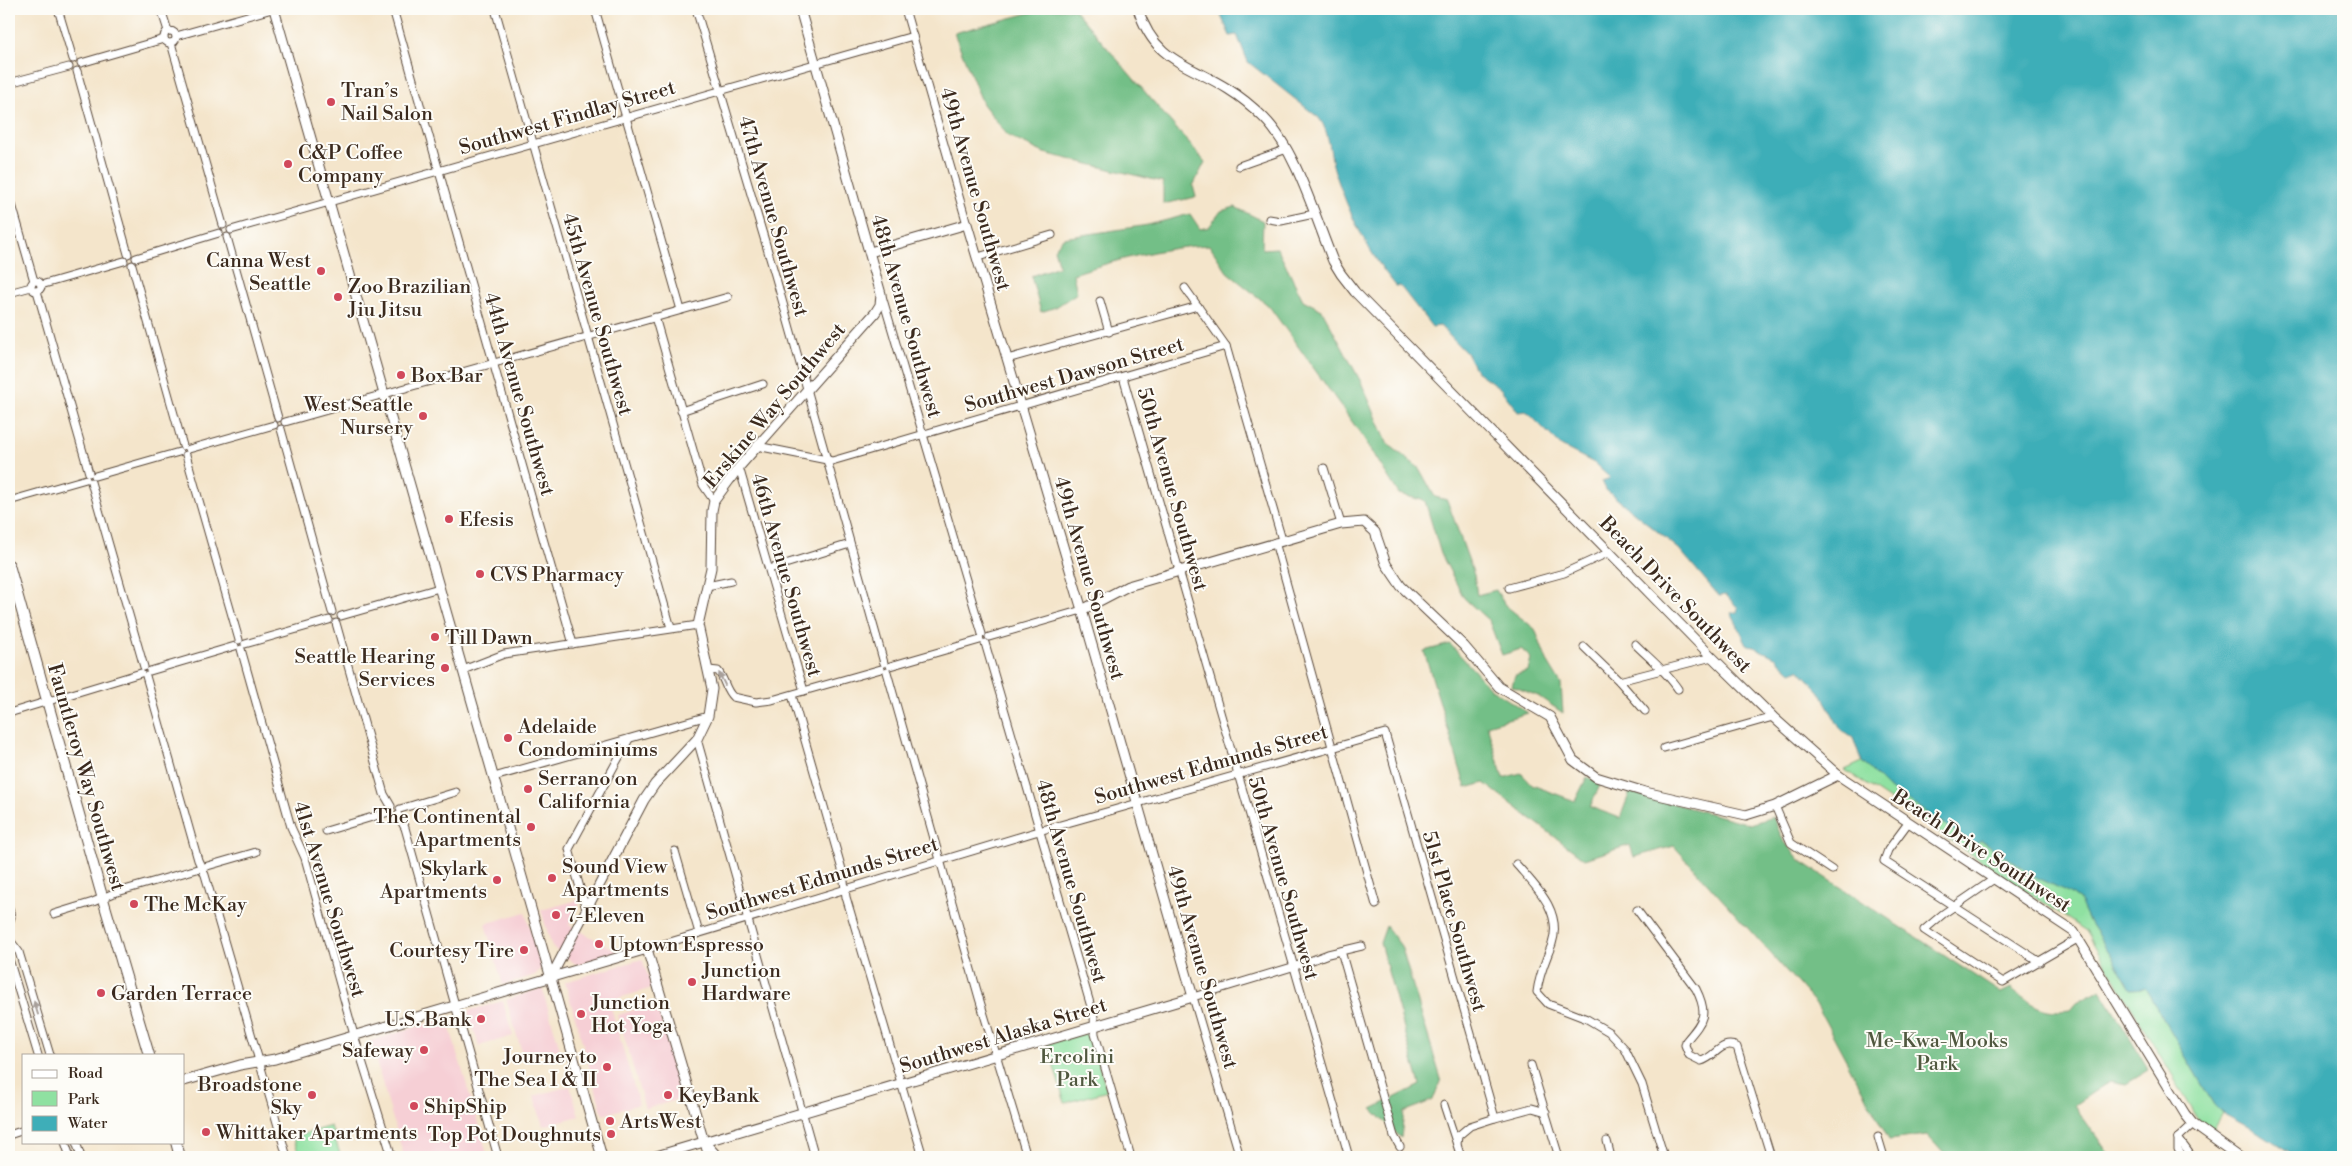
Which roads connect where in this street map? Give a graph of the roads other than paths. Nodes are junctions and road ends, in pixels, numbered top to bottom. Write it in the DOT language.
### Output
graph roads {
  1 [pos="58,9"];
  2 [pos="161,9"];
  3 [pos="273,9"];
  4 [pos="393,9"];
  5 [pos="495,9"];
  6 [pos="595,9"];
  7 [pos="696,9"];
  8 [pos="800,9"];
  9 [pos="905,9"];
  10 [pos="1138,9"];
  11 [pos="168,32"];
  12 [pos="176,36"];
  13 [pos="913,36"];
  14 [pos="164,39"];
  15 [pos="171,44"];
  16 [pos="73,59"];
  17 [pos="81,63"];
  18 [pos="816,64"];
  19 [pos="68,67"];
  20 [pos="76,71"];
  21 [pos="9,83"];
  22 [pos="721,90"];
  23 [pos="626,117"];
  24 [pos="533,144"];
  25 [pos="1287,149"];
  26 [pos="1239,166"];
  27 [pos="438,171"];
  28 [pos="9,194"];
  29 [pos="330,202"];
  30 [pos="1314,214"];
  31 [pos="1268,219"];
  32 [pos="967,224"];
  33 [pos="223,225"];
  34 [pos="231,230"];
  35 [pos="219,233"];
  36 [pos="1052,235"];
  37 [pos="226,237"];
  38 [pos="870,252"];
  39 [pos="128,254"];
  40 [pos="978,257"];
  41 [pos="136,258"];
  42 [pos="124,261"];
  43 [pos="132,265"];
  44 [pos="36,286"];
  45 [pos="1185,288"];
  46 [pos="9,293"];
  47 [pos="881,294"];
  48 [pos="728,297"];
  49 [pos="1100,301"];
  50 [pos="1198,306"];
  51 [pos="680,310"];
  52 [pos="654,317"];
  53 [pos="1109,332"];
  54 [pos="588,336"];
  55 [pos="1226,346"];
  56 [pos="1007,359"];
  57 [pos="493,363"];
  58 [pos="1124,376"];
  59 [pos="763,384"];
  60 [pos="807,391"];
  61 [pos="384,393"];
  62 [pos="1021,406"];
  63 [pos="681,411"];
  64 [pos="278,418"];
  65 [pos="285,422"];
  66 [pos="277,427"];
  67 [pos="924,435"];
  68 [pos="757,446"];
  69 [pos="184,450"];
  70 [pos="827,461"];
  71 [pos="739,467"];
  72 [pos="1324,468"];
  73 [pos="90,477"];
  74 [pos="9,501"];
  75 [pos="714,501"];
  76 [pos="1341,524"];
  77 [pos="1278,541"];
  78 [pos="850,544"];
  79 [pos="1610,552"];
  80 [pos="9,565"];
  81 [pos="769,569"];
  82 [pos="1179,570"];
  83 [pos="731,581"];
  84 [pos="707,586"];
  85 [pos="439,588"];
  86 [pos="1509,588"];
  87 [pos="1082,610"];
  88 [pos="332,612"];
  89 [pos="341,616"];
  90 [pos="332,622"];
  91 [pos="698,625"];
  92 [pos="671,628"];
  93 [pos="984,638"];
  94 [pos="573,644"];
  95 [pos="1635,644"];
  96 [pos="240,645"];
  97 [pos="1584,647"];
  98 [pos="1712,657"];
  99 [pos="885,668"];
  100 [pos="463,670"];
  101 [pos="709,670"];
  102 [pos="1662,670"];
  103 [pos="145,672"];
  104 [pos="1619,681"];
  105 [pos="1678,689"];
  106 [pos="804,691"];
  107 [pos="792,695"];
  108 [pos="47,701"];
  109 [pos="1645,711"];
  110 [pos="9,713"];
  111 [pos="708,716"];
  112 [pos="1773,717"];
  113 [pos="1385,733"];
  114 [pos="628,739"];
  115 [pos="697,739"];
  116 [pos="1333,747"];
  117 [pos="1664,748"];
  118 [pos="1238,774"];
  119 [pos="1838,775"];
  120 [pos="494,777"];
  121 [pos="456,792"];
  122 [pos="1137,803"];
  123 [pos="1775,806"];
  124 [pos="390,809"];
  125 [pos="399,812"];
  126 [pos="1908,823"];
  127 [pos="326,831"];
  128 [pos="1039,831"];
  129 [pos="256,852"];
  130 [pos="675,852"];
  131 [pos="940,860"];
  132 [pos="1516,864"];
  133 [pos="202,868"];
  134 [pos="1832,870"];
  135 [pos="1994,879"];
  136 [pos="845,888"];
  137 [pos="102,898"];
  138 [pos="1376,906"];
  139 [pos="1956,907"];
  140 [pos="9,908"];
  141 [pos="586,908"];
  142 [pos="1637,910"];
  143 [pos="54,914"];
  144 [pos="747,918"];
  145 [pos="9,923"];
  146 [pos="699,933"];
  147 [pos="2079,938"];
  148 [pos="9,939"];
  149 [pos="9,943"];
  150 [pos="1362,946"];
  151 [pos="647,949"];
  152 [pos="1341,951"];
  153 [pos="9,959"];
  154 [pos="2040,962"];
  155 [pos="1292,967"];
  156 [pos="550,977"];
  157 [pos="1193,997"];
  158 [pos="456,1005"];
  159 [pos="1095,1026"];
  160 [pos="354,1035"];
  161 [pos="38,1054"];
  162 [pos="50,1054"];
  163 [pos="149,1054"];
  164 [pos="996,1055"];
  165 [pos="260,1062"];
  166 [pos="1531,1065"];
  167 [pos="185,1081"];
  168 [pos="901,1084"];
  169 [pos="1444,1105"];
  170 [pos="1546,1112"];
  171 [pos="802,1114"];
  172 [pos="1495,1118"];
  173 [pos="2193,1124"];
  174 [pos="22,1131"];
  175 [pos="9,1135"];
  176 [pos="1878,1137"];
  177 [pos="2178,1138"];
  178 [pos="1607,1141"];
  179 [pos="704,1142"];
  180 [pos="66,1144"];
  181 [pos="77,1144"];
  182 [pos="177,1144"];
  183 [pos="1457,1144"];
  184 [pos="1400,1147"];
  185 [pos="70,1157"];
  186 [pos="81,1157"];
  187 [pos="180,1157"];
  188 [pos="288,1157"];
  189 [pos="392,1157"];
  190 [pos="498,1157"];
  191 [pos="602,1157"];
  192 [pos="654,1157"];
  193 [pos="708,1157"];
  194 [pos="718,1157"];
  195 [pos="816,1157"];
  196 [pos="923,1157"];
  197 [pos="1027,1157"];
  198 [pos="1131,1157"];
  199 [pos="1240,1157"];
  200 [pos="1349,1157"];
  201 [pos="1461,1157"];
  202 [pos="1559,1157"];
  203 [pos="1611,1157"];
  204 [pos="1664,1157"];
  205 [pos="1771,1157"];
  206 [pos="1884,1157"];
  207 [pos="2182,1157"];
  208 [pos="2192,1157"];
  209 [pos="2239,1157"];
  1 -- 16 [label="street"];
  2 -- 11 [label="street"];
  3 -- 12 [label="street"];
  3 -- 29 [label="street"];
  4 -- 27 [label="street, 44th Avenue Southwest"];
  5 -- 24 [label="street, 45th Avenue Southwest"];
  6 -- 23 [label="street"];
  7 -- 22 [label="street, 47th Avenue Southwest"];
  8 -- 18 [label="street, 48th Avenue Southwest"];
  9 -- 13 [label="street, 49th Avenue Southwest"];
  10 -- 25 [label="street, Beach Drive Southwest"];
  11 -- 12 [label="street"];
  11 -- 14 [label="street"];
  12 -- 15 [label="street"];
  13 -- 18 [label="street, Southwest Findlay Street"];
  13 -- 32 [label="street, 49th Avenue Southwest"];
  14 -- 15 [label="street"];
  14 -- 17 [label="street"];
  15 -- 33 [label="street"];
  16 -- 17 [label="street"];
  16 -- 19 [label="street"];
  17 -- 20 [label="street"];
  18 -- 22 [label="street, Southwest Findlay Street"];
  18 -- 38 [label="street, 48th Avenue Southwest"];
  19 -- 20 [label="street"];
  19 -- 21 [label="street"];
  20 -- 39 [label="street"];
  22 -- 23 [label="street, Southwest Findlay Street"];
  22 -- 60 [label="street, 47th Avenue Southwest"];
  23 -- 24 [label="street, Southwest Findlay Street"];
  23 -- 51 [label="street"];
  24 -- 27 [label="street, Southwest Findlay Street"];
  24 -- 54 [label="street, 45th Avenue Southwest"];
  25 -- 26 [label="street"];
  25 -- 30 [label="street, Beach Drive Southwest"];
  27 -- 29 [label="street, Southwest Findlay Street"];
  27 -- 57 [label="street, 44th Avenue Southwest"];
  28 -- 44 [label="street"];
  29 -- 34 [label="street, Southwest Findlay Street"];
  29 -- 61 [label="street"];
  30 -- 31 [label="street"];
  30 -- 79 [label="street, Beach Drive Southwest"];
  32 -- 38 [label="street"];
  32 -- 40 [label="street, 49th Avenue Southwest"];
  33 -- 34 [label="street"];
  33 -- 35 [label="street"];
  34 -- 37 [label="street"];
  35 -- 37 [label="street"];
  35 -- 41 [label="street"];
  36 -- 40 [label="street"];
  37 -- 64 [label="street"];
  38 -- 47 [label="street, 48th Avenue Southwest"];
  39 -- 41 [label="street"];
  39 -- 42 [label="street"];
  40 -- 56 [label="street, 49th Avenue Southwest"];
  41 -- 43 [label="street"];
  42 -- 43 [label="street"];
  42 -- 44 [label="street"];
  43 -- 69 [label="street, 41st Avenue Southwest"];
  44 -- 46 [label="street"];
  44 -- 73 [label="street"];
  45 -- 50 [label="street"];
  47 -- 60 [label="street, Erskine Way Southwest"];
  47 -- 67 [label="street, 48th Avenue Southwest"];
  48 -- 51 [label="street"];
  49 -- 53 [label="street"];
  50 -- 53 [label="street"];
  50 -- 55 [label="street"];
  51 -- 52 [label="street"];
  52 -- 54 [label="street"];
  52 -- 63 [label="street"];
  53 -- 56 [label="street"];
  54 -- 57 [label="street"];
  54 -- 92 [label="street, 45th Avenue Southwest"];
  55 -- 58 [label="street, Southwest Dawson Street"];
  55 -- 77 [label="street"];
  56 -- 62 [label="street, 49th Avenue Southwest"];
  57 -- 61 [label="street"];
  57 -- 94 [label="street, 44th Avenue Southwest"];
  58 -- 62 [label="street, Southwest Dawson Street"];
  58 -- 82 [label="street, 50th Avenue Southwest"];
  59 -- 63 [label="street"];
  60 -- 68 [label="street, Erskine Way Southwest"];
  60 -- 70 [label="street, 47th Avenue Southwest"];
  61 -- 65 [label="street"];
  61 -- 85 [label="street"];
  62 -- 67 [label="street, Southwest Dawson Street"];
  62 -- 87 [label="street, 49th Avenue Southwest"];
  63 -- 75 [label="street"];
  64 -- 65 [label="street"];
  64 -- 66 [label="street"];
  65 -- 66 [label="street"];
  66 -- 69 [label="street"];
  66 -- 88 [label="street"];
  67 -- 70 [label="street, Southwest Dawson Street"];
  67 -- 93 [label="street, 48th Avenue Southwest"];
  68 -- 70 [label="street, Southwest Dawson Street"];
  68 -- 71 [label="street, Erskine Way Southwest"];
  69 -- 73 [label="street"];
  69 -- 96 [label="street, 41st Avenue Southwest"];
  70 -- 78 [label="street, 47th Avenue Southwest"];
  71 -- 75 [label="street, Erskine Way Southwest"];
  71 -- 81 [label="street, 46th Avenue Southwest"];
  72 -- 76 [label="street"];
  73 -- 74 [label="street"];
  73 -- 103 [label="street"];
  75 -- 84 [label="street, Erskine Way Southwest"];
  76 -- 77 [label="street"];
  76 -- 123 [label="street"];
  77 -- 82 [label="street"];
  77 -- 116 [label="street"];
  78 -- 81 [label="street"];
  78 -- 99 [label="street, 47th Avenue Southwest"];
  79 -- 86 [label="street"];
  79 -- 98 [label="street, Beach Drive Southwest"];
  80 -- 108 [label="main road, Fauntleroy Way Southwest"];
  81 -- 106 [label="street, 46th Avenue Southwest"];
  82 -- 87 [label="street"];
  82 -- 118 [label="street, 50th Avenue Southwest"];
  83 -- 84 [label="street"];
  84 -- 91 [label="street, Erskine Way Southwest"];
  85 -- 89 [label="street"];
  85 -- 100 [label="street"];
  87 -- 93 [label="street"];
  87 -- 122 [label="street, 49th Avenue Southwest"];
  88 -- 89 [label="street"];
  88 -- 90 [label="street"];
  89 -- 90 [label="street"];
  90 -- 96 [label="street"];
  90 -- 124 [label="street"];
  91 -- 92 [label="street"];
  91 -- 101 [label="street, Erskine Way Southwest"];
  92 -- 94 [label="street"];
  93 -- 99 [label="street"];
  93 -- 128 [label="street, 48th Avenue Southwest"];
  94 -- 100 [label="street"];
  95 -- 102 [label="street"];
  96 -- 103 [label="street"];
  96 -- 160 [label="street, 41st Avenue Southwest"];
  97 -- 104 [label="street"];
  98 -- 102 [label="street"];
  98 -- 112 [label="street, Beach Drive Southwest"];
  99 -- 106 [label="street"];
  99 -- 131 [label="street, 47th Avenue Southwest"];
  100 -- 120 [label="street"];
  107 -- 101 [label="street, one-way"];
  101 -- 111 [label="street, Erskine Way Southwest"];
  102 -- 104 [label="street"];
  102 -- 105 [label="street"];
  103 -- 108 [label="street"];
  103 -- 133 [label="street"];
  104 -- 109 [label="street"];
  106 -- 107 [label="street"];
  107 -- 136 [label="street, 46th Avenue Southwest"];
  108 -- 110 [label="street"];
  108 -- 137 [label="main road, Fauntleroy Way Southwest"];
  111 -- 114 [label="street"];
  111 -- 115 [label="street, Erskine Way Southwest"];
  112 -- 117 [label="street"];
  112 -- 119 [label="street, Beach Drive Southwest"];
  113 -- 116 [label="street, Southwest Edmunds Street"];
  113 -- 172 [label="street, 51st Place Southwest"];
  114 -- 120 [label="street"];
  114 -- 141 [label="street"];
  115 -- 141 [label="street, Erskine Way Southwest"];
  115 -- 144 [label="street"];
  116 -- 118 [label="street, Southwest Edmunds Street"];
  116 -- 138 [label="street"];
  118 -- 122 [label="street, Southwest Edmunds Street"];
  118 -- 155 [label="street, 50th Avenue Southwest"];
  119 -- 123 [label="street"];
  119 -- 126 [label="street, Beach Drive Southwest"];
  120 -- 156 [label="street"];
  121 -- 125 [label="street"];
  122 -- 128 [label="street, Southwest Edmunds Street"];
  122 -- 157 [label="street, 49th Avenue Southwest"];
  123 -- 134 [label="street"];
  124 -- 125 [label="street"];
  124 -- 127 [label="street"];
  125 -- 158 [label="street"];
  126 -- 135 [label="street, Beach Drive Southwest"];
  126 -- 139 [label="street"];
  128 -- 131 [label="street, Southwest Edmunds Street"];
  128 -- 159 [label="street, 48th Avenue Southwest"];
  129 -- 133 [label="street"];
  130 -- 146 [label="street"];
  131 -- 136 [label="street, Southwest Edmunds Street"];
  131 -- 164 [label="street, 47th Avenue Southwest"];
  132 -- 204 [label="street"];
  133 -- 137 [label="street"];
  133 -- 165 [label="street"];
  135 -- 139 [label="street"];
  135 -- 147 [label="street, Beach Drive Southwest"];
  136 -- 144 [label="street, Southwest Edmunds Street"];
  136 -- 168 [label="street, 46th Avenue Southwest"];
  137 -- 143 [label="street"];
  137 -- 163 [label="main road, Fauntleroy Way Southwest"];
  139 -- 154 [label="street"];
  139 -- 154 [label="street"];
  140 -- 145 [label="street"];
  141 -- 156 [label="street, Erskine Way Southwest"];
  142 -- 205 [label="street"];
  144 -- 146 [label="street, Southwest Edmunds Street"];
  144 -- 171 [label="street"];
  146 -- 151 [label="street, Southwest Edmunds Street"];
  147 -- 154 [label="street"];
  147 -- 173 [label="street, Beach Drive Southwest"];
  148 -- 149 [label="street"];
  162 -- 148 [label="street, one-way"];
  150 -- 152 [label="street, Southwest Alaska Street"];
  151 -- 156 [label="street, Southwest Edmunds Street"];
  151 -- 179 [label="street"];
  152 -- 155 [label="street, Southwest Alaska Street"];
  152 -- 184 [label="street"];
  153 -- 161 [label="street"];
  155 -- 157 [label="street, Southwest Alaska Street"];
  155 -- 200 [label="street, 50th Avenue Southwest"];
  156 -- 158 [label="street, Southwest Edmunds Street"];
  156 -- 191 [label="street"];
  157 -- 159 [label="street, Southwest Alaska Street"];
  157 -- 199 [label="street, 49th Avenue Southwest"];
  158 -- 160 [label="street, Southwest Edmunds Street"];
  158 -- 190 [label="street"];
  159 -- 164 [label="street, Southwest Alaska Street"];
  159 -- 198 [label="street, 48th Avenue Southwest"];
  160 -- 165 [label="street, Southwest Edmunds Street"];
  160 -- 189 [label="street, 41st Avenue Southwest"];
  164 -- 168 [label="street, Southwest Alaska Street"];
  164 -- 197 [label="street, 47th Avenue Southwest"];
  165 -- 167 [label="street, Southwest Edmunds Street"];
  165 -- 188 [label="street"];
  166 -- 170 [label="street"];
  168 -- 171 [label="street, Southwest Alaska Street"];
  168 -- 196 [label="street, 46th Avenue Southwest"];
  169 -- 183 [label="street"];
  170 -- 172 [label="street"];
  170 -- 202 [label="street"];
  171 -- 179 [label="street, Southwest Alaska Street"];
  171 -- 195 [label="street"];
  172 -- 183 [label="street"];
  173 -- 177 [label="street"];
  173 -- 209 [label="street, Beach Drive Southwest"];
  174 -- 175 [label="street"];
  176 -- 206 [label="street"];
  177 -- 207 [label="street"];
  177 -- 208 [label="street"];
  178 -- 203 [label="street"];
  179 -- 192 [label="street, Southwest Alaska Street"];
  179 -- 193 [label="street"];
  179 -- 194 [label="street"];
  180 -- 185 [label="street"];
  181 -- 186 [label="street"];
  182 -- 187 [label="main road"];
  183 -- 201 [label="street"];
}
